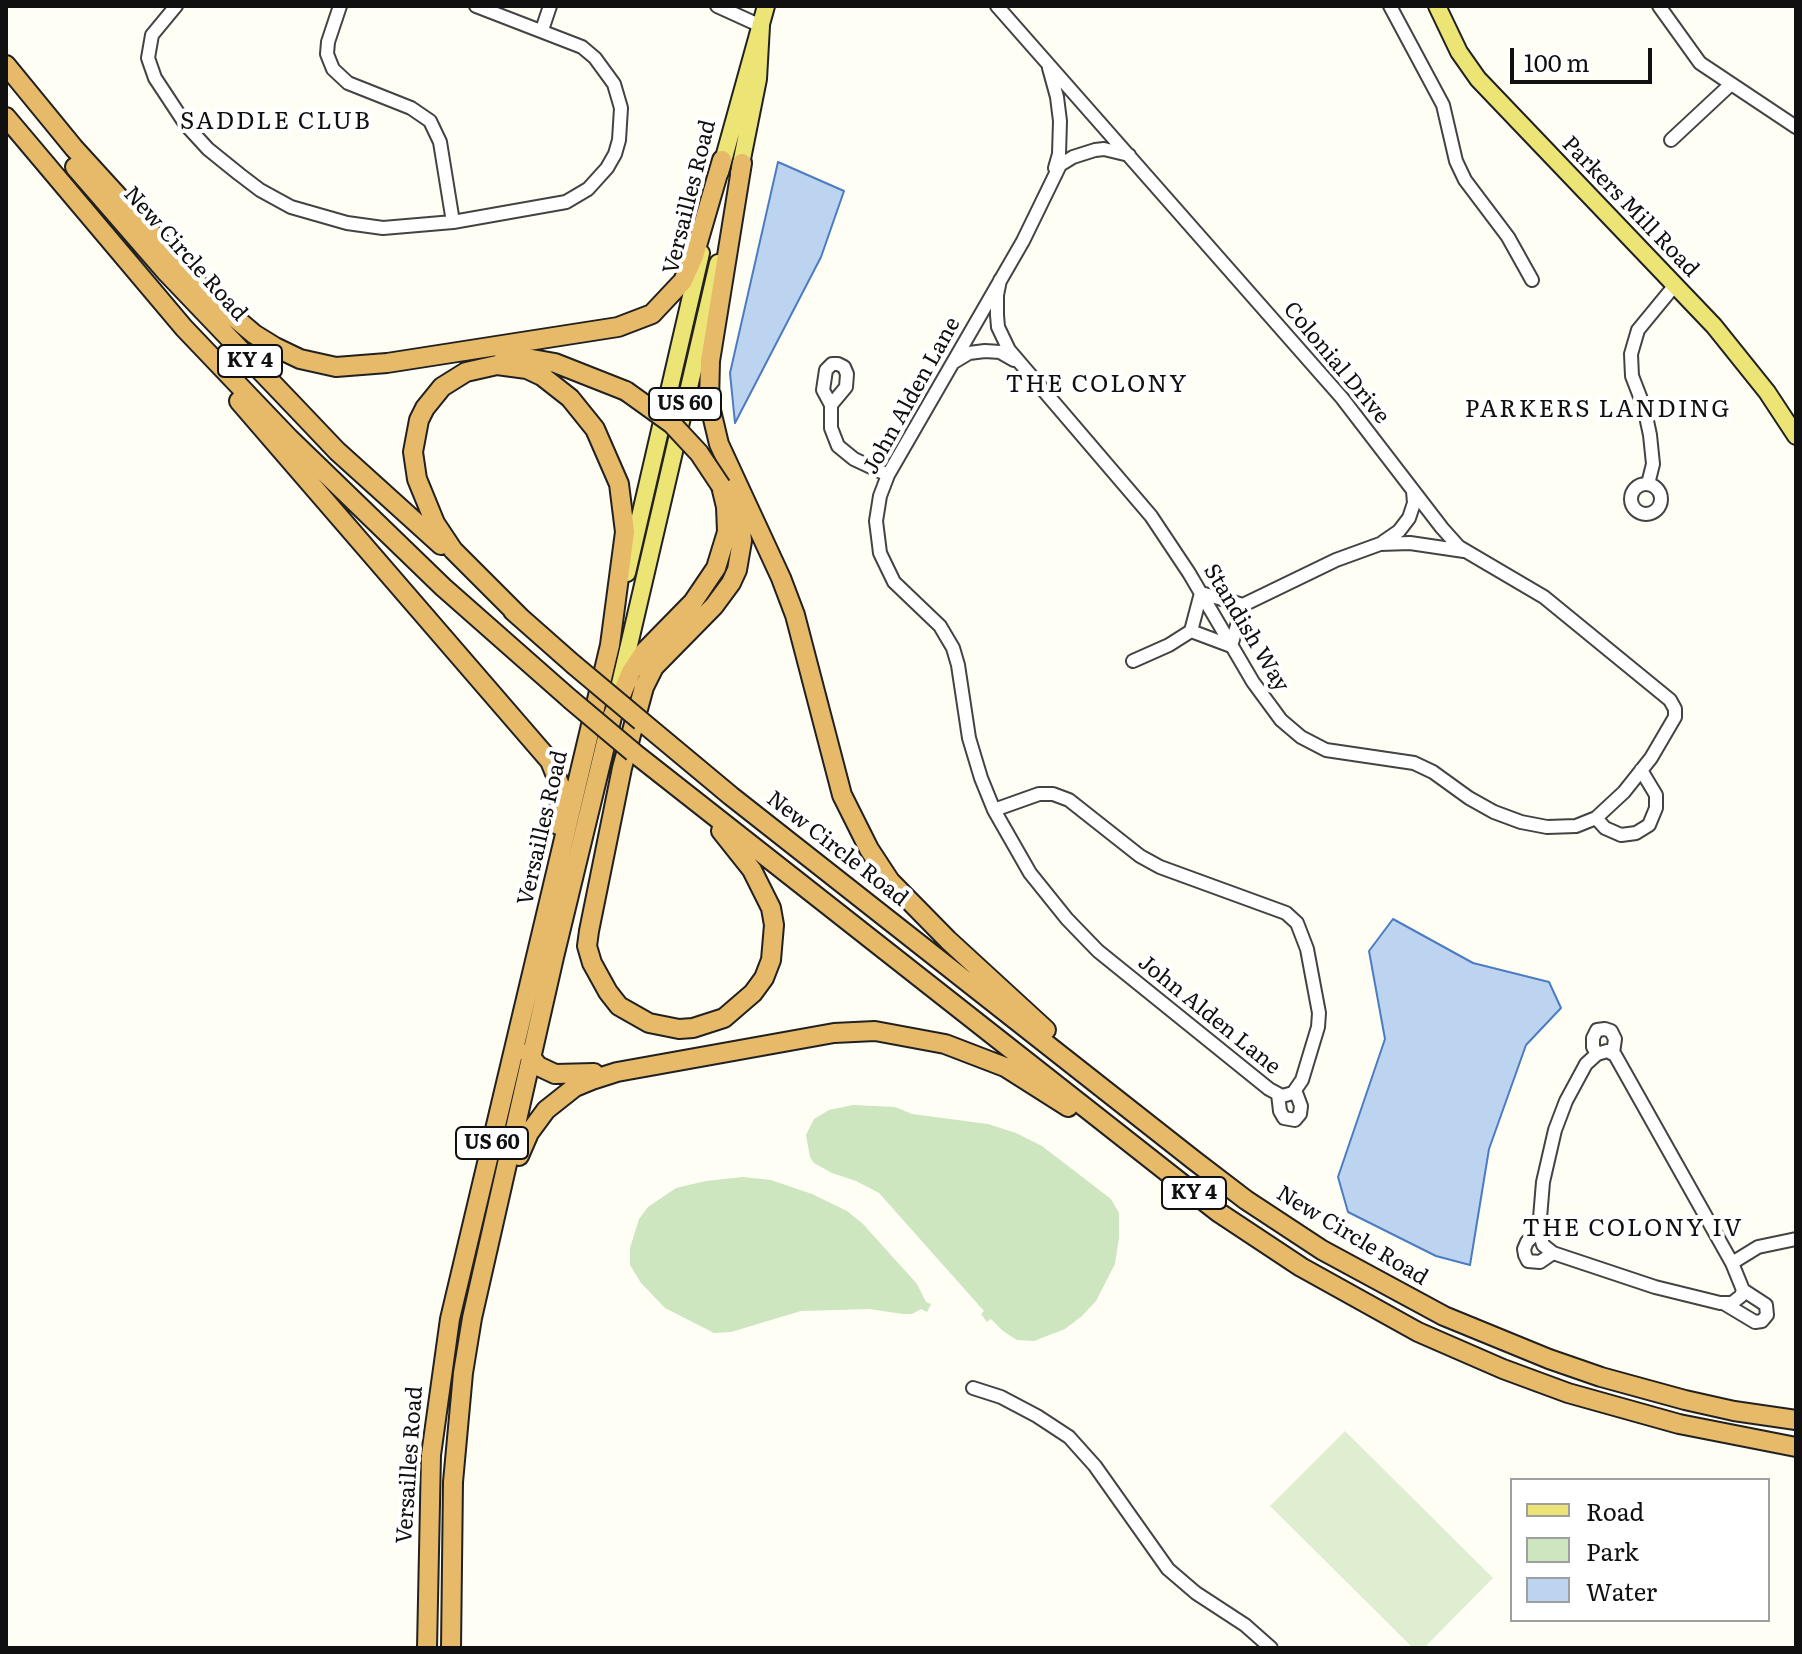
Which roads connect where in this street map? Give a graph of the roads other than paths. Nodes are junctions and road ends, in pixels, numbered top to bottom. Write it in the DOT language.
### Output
graph roads {
  1 [pos="176,6"];
  2 [pos="340,6"];
  3 [pos="476,6"];
  4 [pos="550,6"];
  5 [pos="717,6"];
  6 [pos="766,6"];
  7 [pos="997,6"];
  8 [pos="1390,6"];
  9 [pos="1437,6"];
  10 [pos="1659,6"];
  11 [pos="761,26"];
  12 [pos="542,30"];
  13 [pos="1047,62"];
  14 [pos="6,65"];
  15 [pos="6,81"];
  16 [pos="1730,85"];
  17 [pos="6,117"];
  18 [pos="1796,127"];
  19 [pos="1671,140"];
  20 [pos="1129,155"];
  21 [pos="722,160"];
  22 [pos="742,163"];
  23 [pos="1052,179"];
  24 [pos="453,222"];
  25 [pos="1000,280"];
  26 [pos="1532,280"];
  27 [pos="1675,285"];
  28 [pos="184,328"];
  29 [pos="454,353"];
  30 [pos="954,362"];
  31 [pos="1019,365"];
  32 [pos="831,405"];
  33 [pos="1796,436"];
  34 [pos="727,462"];
  35 [pos="888,475"];
  36 [pos="1648,484"];
  37 [pos="1413,491"];
  38 [pos="1380,544"];
  39 [pos="1464,551"];
  40 [pos="1201,593"];
  41 [pos="1243,605"];
  42 [pos="520,617"];
  43 [pos="1191,631"];
  44 [pos="610,645"];
  45 [pos="1231,646"];
  46 [pos="1133,661"];
  47 [pos="612,717"];
  48 [pos="1641,770"];
  49 [pos="674,783"];
  50 [pos="994,810"];
  51 [pos="1596,818"];
  52 [pos="528,991"];
  53 [pos="517,1033"];
  54 [pos="1613,1053"];
  55 [pos="1597,1054"];
  56 [pos="532,1059"];
  57 [pos="617,1072"];
  58 [pos="1295,1090"];
  59 [pos="1278,1094"];
  60 [pos="1136,1114"];
  61 [pos="1165,1170"];
  62 [pos="1539,1230"];
  63 [pos="1796,1239"];
  64 [pos="1553,1253"];
  65 [pos="484,1261"];
  66 [pos="1732,1263"];
  67 [pos="1743,1290"];
  68 [pos="1725,1304"];
  69 [pos="973,1388"];
  70 [pos="1796,1420"];
  71 [pos="1796,1447"];
  72 [pos="427,1648"];
  73 [pos="451,1648"];
  74 [pos="1271,1648"];
  1 -- 24 [label="street"];
  2 -- 24 [label="street"];
  3 -- 12 [label="street"];
  4 -- 12 [label="street"];
  5 -- 11 [label="street"];
  6 -- 11 [label="main road, Versailles Road / US 60"];
  7 -- 13 [label="street, Colonial Drive"];
  8 -- 26 [label="street"];
  9 -- 27 [label="main road, Parkers Mill Road"];
  10 -- 16 [label="street"];
  11 -- 21 [label="main road, Versailles Road / US 60"];
  11 -- 22 [label="main road, Versailles Road / US 60"];
  12 -- 24 [label="street"];
  13 -- 20 [label="street, Colonial Drive"];
  13 -- 23 [label="street, John Alden Lane"];
  14 -- 29 [label="highway"];
  15 -- 42 [label="highway, New Circle Road / KY 4"];
  16 -- 18 [label="street"];
  16 -- 19 [label="street"];
  17 -- 28 [label="highway, KY 4"];
  20 -- 23 [label="street, John Alden Lane"];
  20 -- 37 [label="street, Colonial Drive"];
  21 -- 29 [label="highway"];
  21 -- 44 [label="main road, Versailles Road / US 60"];
  22 -- 34 [label="highway"];
  22 -- 47 [label="main road, Versailles Road / US 60"];
  23 -- 25 [label="street, John Alden Lane"];
  25 -- 30 [label="street, John Alden Lane"];
  25 -- 31 [label="street, Standish Way"];
  27 -- 33 [label="main road, Parkers Mill Road"];
  27 -- 36 [label="street"];
  28 -- 49 [label="highway, KY 4, bridge"];
  28 -- 52 [label="highway"];
  29 -- 47 [label="highway, bridge"];
  30 -- 31 [label="street, Standish Way"];
  30 -- 35 [label="street, John Alden Lane"];
  31 -- 40 [label="street, Standish Way"];
  32 -- 35 [label="street"];
  34 -- 49 [label="highway"];
  34 -- 60 [label="highway"];
  35 -- 50 [label="street, John Alden Lane"];
  37 -- 38 [label="street"];
  37 -- 39 [label="street, Colonial Drive"];
  38 -- 39 [label="street"];
  38 -- 41 [label="street"];
  39 -- 48 [label="street, Colonial Drive"];
  40 -- 41 [label="street"];
  40 -- 43 [label="street"];
  40 -- 45 [label="street, Standish Way"];
  41 -- 45 [label="street"];
  42 -- 44 [label="highway"];
  42 -- 60 [label="highway, New Circle Road / KY 4, bridge"];
  43 -- 45 [label="street"];
  43 -- 46 [label="street"];
  44 -- 52 [label="highway, Versailles Road / US 60"];
  45 -- 51 [label="street, Standish Way"];
  47 -- 56 [label="highway, Versailles Road / US 60"];
  48 -- 51 [label="street"];
  48 -- 51 [label="street"];
  49 -- 61 [label="highway, KY 4"];
  50 -- 58 [label="street, John Alden Lane"];
  50 -- 59 [label="street, John Alden Lane"];
  52 -- 53 [label="highway, Versailles Road / US 60"];
  53 -- 56 [label="highway"];
  53 -- 72 [label="highway, Versailles Road / US 60"];
  54 -- 55 [label="street"];
  54 -- 55 [label="street"];
  54 -- 66 [label="street"];
  55 -- 62 [label="street"];
  56 -- 57 [label="highway"];
  56 -- 65 [label="highway, Versailles Road / US 60"];
  57 -- 61 [label="highway"];
  57 -- 65 [label="highway"];
  58 -- 59 [label="street, John Alden Lane"];
  58 -- 59 [label="street"];
  60 -- 70 [label="highway, New Circle Road / KY 4"];
  61 -- 71 [label="highway, KY 4"];
  62 -- 64 [label="street"];
  62 -- 64 [label="street"];
  63 -- 66 [label="street"];
  64 -- 68 [label="street"];
  65 -- 73 [label="highway, Versailles Road / US 60"];
  66 -- 67 [label="street"];
  67 -- 68 [label="street"];
  67 -- 68 [label="street"];
  69 -- 74 [label="street"];
}
